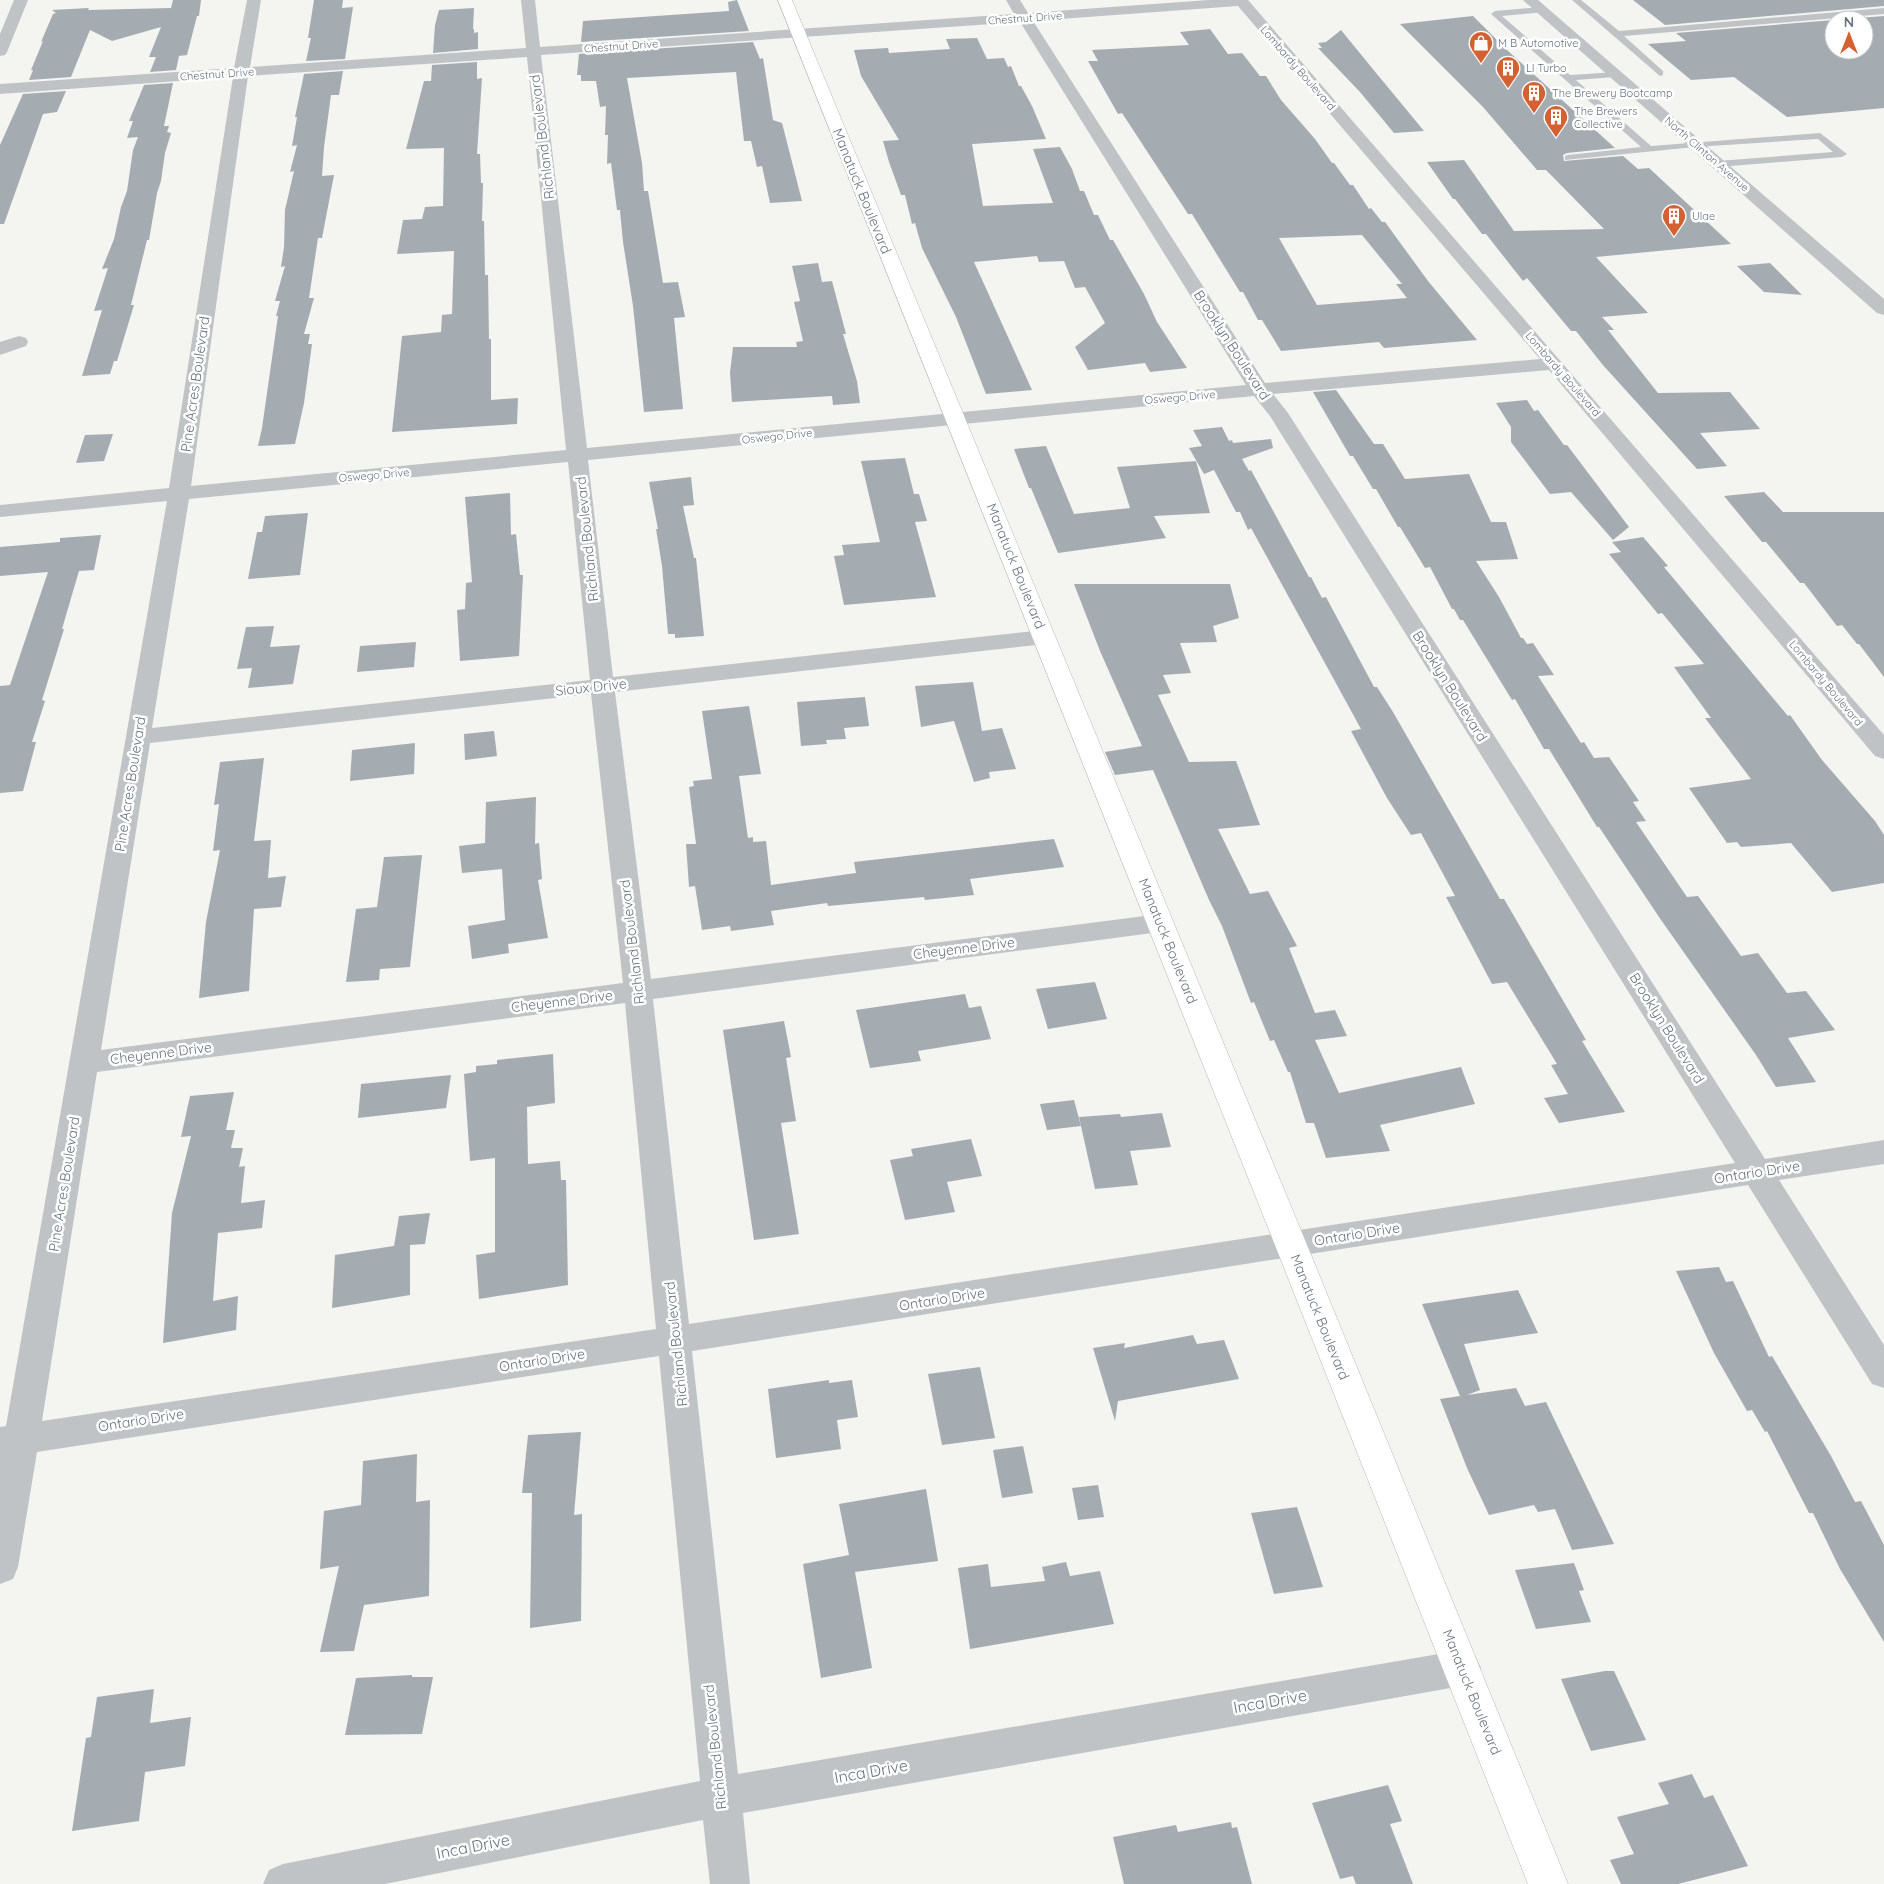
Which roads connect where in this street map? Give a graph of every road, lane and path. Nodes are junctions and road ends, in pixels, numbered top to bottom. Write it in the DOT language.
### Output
graph roads {
  1 [pos="21,0"];
  2 [pos="254,0"];
  3 [pos="528,0"];
  4 [pos="785,0"];
  5 [pos="1576,0"];
  6 [pos="1240,1"];
  7 [pos="1536,5"];
  8 [pos="1019,9"];
  9 [pos="1884,11"];
  10 [pos="798,34"];
  11 [pos="1618,34"];
  12 [pos="0,52"];
  13 [pos="532,52"];
  14 [pos="241,73"];
  15 [pos="1660,73"];
  16 [pos="1615,74"];
  17 [pos="1568,78"];
  18 [pos="0,89"];
  19 [pos="1695,144"];
  20 [pos="1650,150"];
  21 [pos="1568,158"];
  22 [pos="1718,164"];
  23 [pos="1884,309"];
  24 [pos="19,342"];
  25 [pos="0,349"];
  26 [pos="1554,364"];
  27 [pos="1259,390"];
  28 [pos="956,418"];
  29 [pos="579,456"];
  30 [pos="179,494"];
  31 [pos="0,511"];
  32 [pos="1044,637"];
  33 [pos="602,685"];
  34 [pos="137,737"];
  35 [pos="1884,751"];
  36 [pos="1160,923"];
  37 [pos="638,991"];
  38 [pos="84,1063"];
  39 [pos="1884,1152"];
  40 [pos="1758,1172"];
  41 [pos="1291,1245"];
  42 [pos="676,1340"];
  43 [pos="1884,1374"];
  44 [pos="11,1440"];
  45 [pos="0,1567"];
  46 [pos="1462,1668"];
  47 [pos="720,1797"];
  48 [pos="283,1884"];
  49 [pos="730,1884"];
  50 [pos="1548,1884"];
  1 -- 12 [label="street"];
  2 -- 14 [label="street, Pine Acres Boulevard"];
  3 -- 13 [label="street, Richland Boulevard"];
  4 -- 10 [label="street, Manatuck Boulevard"];
  5 -- 11 [label="lane"];
  6 -- 8 [label="street, Chestnut Drive"];
  6 -- 26 [label="street, Lombardy Boulevard"];
  7 -- 16 [label="street, North Clinton Avenue"];
  7 -- 17 [label="lane"];
  8 -- 10 [label="street, Chestnut Drive"];
  8 -- 27 [label="street, Brooklyn Boulevard"];
  9 -- 11 [label="lane"];
  10 -- 13 [label="street, Chestnut Drive"];
  10 -- 28 [label="street, Manatuck Boulevard"];
  11 -- 15 [label="lane"];
  13 -- 14 [label="street, Chestnut Drive"];
  13 -- 29 [label="street, Richland Boulevard"];
  14 -- 18 [label="street, Chestnut Drive"];
  14 -- 30 [label="street, Pine Acres Boulevard"];
  16 -- 17 [label="lane"];
  16 -- 19 [label="street, North Clinton Avenue"];
  17 -- 20 [label="lane"];
  19 -- 20 [label="lane"];
  19 -- 22 [label="street, North Clinton Avenue"];
  19 -- 22 [label="lane"];
  20 -- 21 [label="lane"];
  22 -- 23 [label="street, North Clinton Avenue"];
  24 -- 25 [label="street"];
  26 -- 27 [label="street, Oswego Drive"];
  26 -- 35 [label="street, Lombardy Boulevard"];
  27 -- 28 [label="street, Oswego Drive"];
  27 -- 40 [label="street, Brooklyn Boulevard"];
  28 -- 29 [label="street, Oswego Drive"];
  28 -- 32 [label="street, Manatuck Boulevard"];
  29 -- 30 [label="street, Oswego Drive"];
  29 -- 33 [label="street, Richland Boulevard"];
  30 -- 31 [label="street, Oswego Drive"];
  30 -- 34 [label="street, Pine Acres Boulevard"];
  32 -- 33 [label="street, Sioux Drive"];
  32 -- 36 [label="street, Manatuck Boulevard"];
  33 -- 34 [label="street, Sioux Drive"];
  33 -- 37 [label="street, Richland Boulevard"];
  34 -- 38 [label="street, Pine Acres Boulevard"];
  36 -- 37 [label="street, Cheyenne Drive"];
  36 -- 41 [label="street, Manatuck Boulevard"];
  37 -- 38 [label="street, Cheyenne Drive"];
  37 -- 42 [label="street, Richland Boulevard"];
  38 -- 44 [label="street, Pine Acres Boulevard"];
  39 -- 40 [label="street, Ontario Drive"];
  40 -- 41 [label="street, Ontario Drive"];
  40 -- 43 [label="street, Brooklyn Boulevard"];
  41 -- 42 [label="street, Ontario Drive"];
  41 -- 46 [label="street, Manatuck Boulevard"];
  42 -- 44 [label="street, Ontario Drive"];
  42 -- 47 [label="street, Richland Boulevard"];
  44 -- 45 [label="street, Pine Acres Boulevard"];
  46 -- 47 [label="street, Inca Drive"];
  46 -- 50 [label="street, Manatuck Boulevard"];
  47 -- 48 [label="street, Inca Drive"];
  47 -- 49 [label="street, Richland Boulevard"];
}
